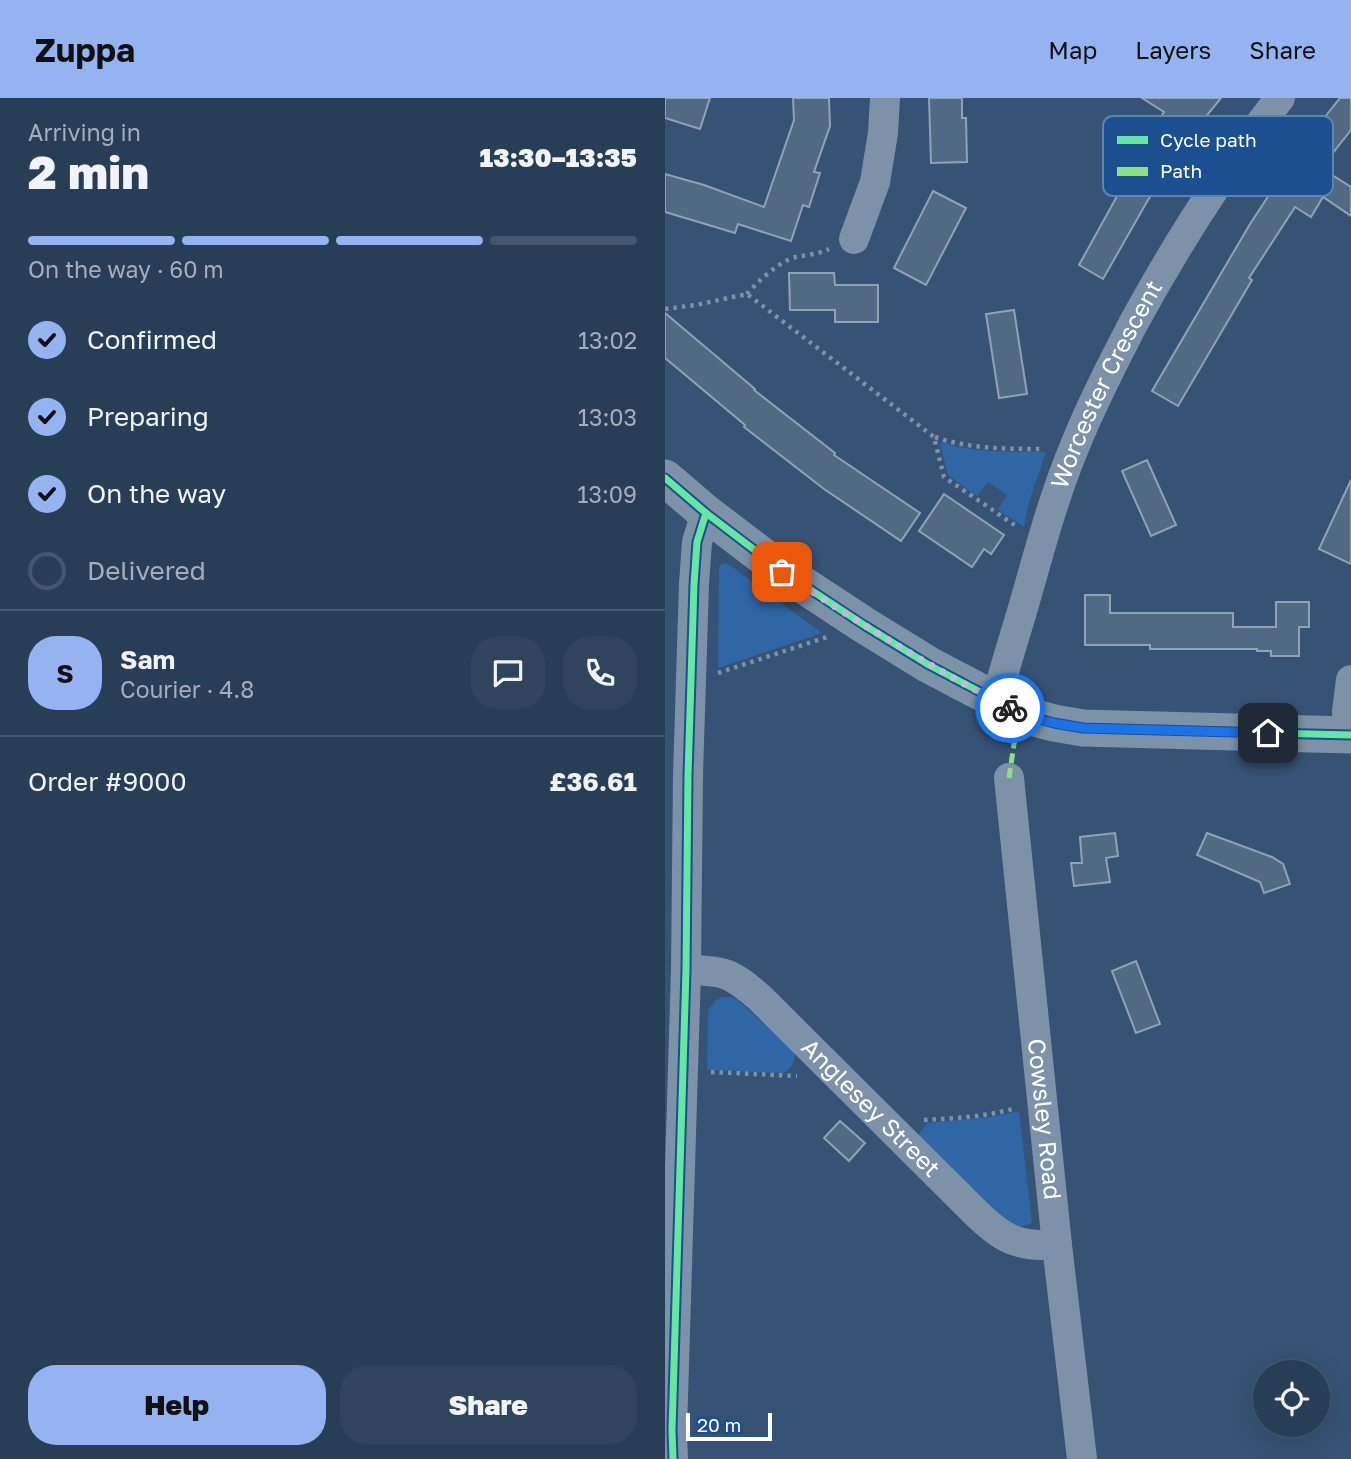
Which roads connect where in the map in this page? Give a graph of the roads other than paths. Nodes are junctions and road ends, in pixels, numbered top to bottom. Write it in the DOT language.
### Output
graph roads {
  1 [pos="885,98"];
  2 [pos="1280,98"];
  3 [pos="1266,116"];
  4 [pos="1210,196"];
  5 [pos="854,240"];
  6 [pos="665,478"];
  7 [pos="706,513"];
  8 [pos="1351,680"];
  9 [pos="996,701"];
  10 [pos="1350,739"];
  11 [pos="1009,778"];
  12 [pos="686,970"];
  13 [pos="1057,1245"];
  14 [pos="673,1459"];
  15 [pos="1082,1459"];
  1 -- 5 [label="street"];
  2 -- 3 [label="street, Worcester Crescent"];
  4 -- 9 [label="street, Worcester Crescent"];
  6 -- 7 [label="street"];
  7 -- 9 [label="street"];
  7 -- 12 [label="street"];
  8 -- 10 [label="street"];
  9 -- 10 [label="street"];
  11 -- 13 [label="street, Cowsley Road"];
  12 -- 13 [label="street, Anglesey Street"];
  12 -- 14 [label="street"];
  13 -- 15 [label="street, Cowsley Road"];
}
